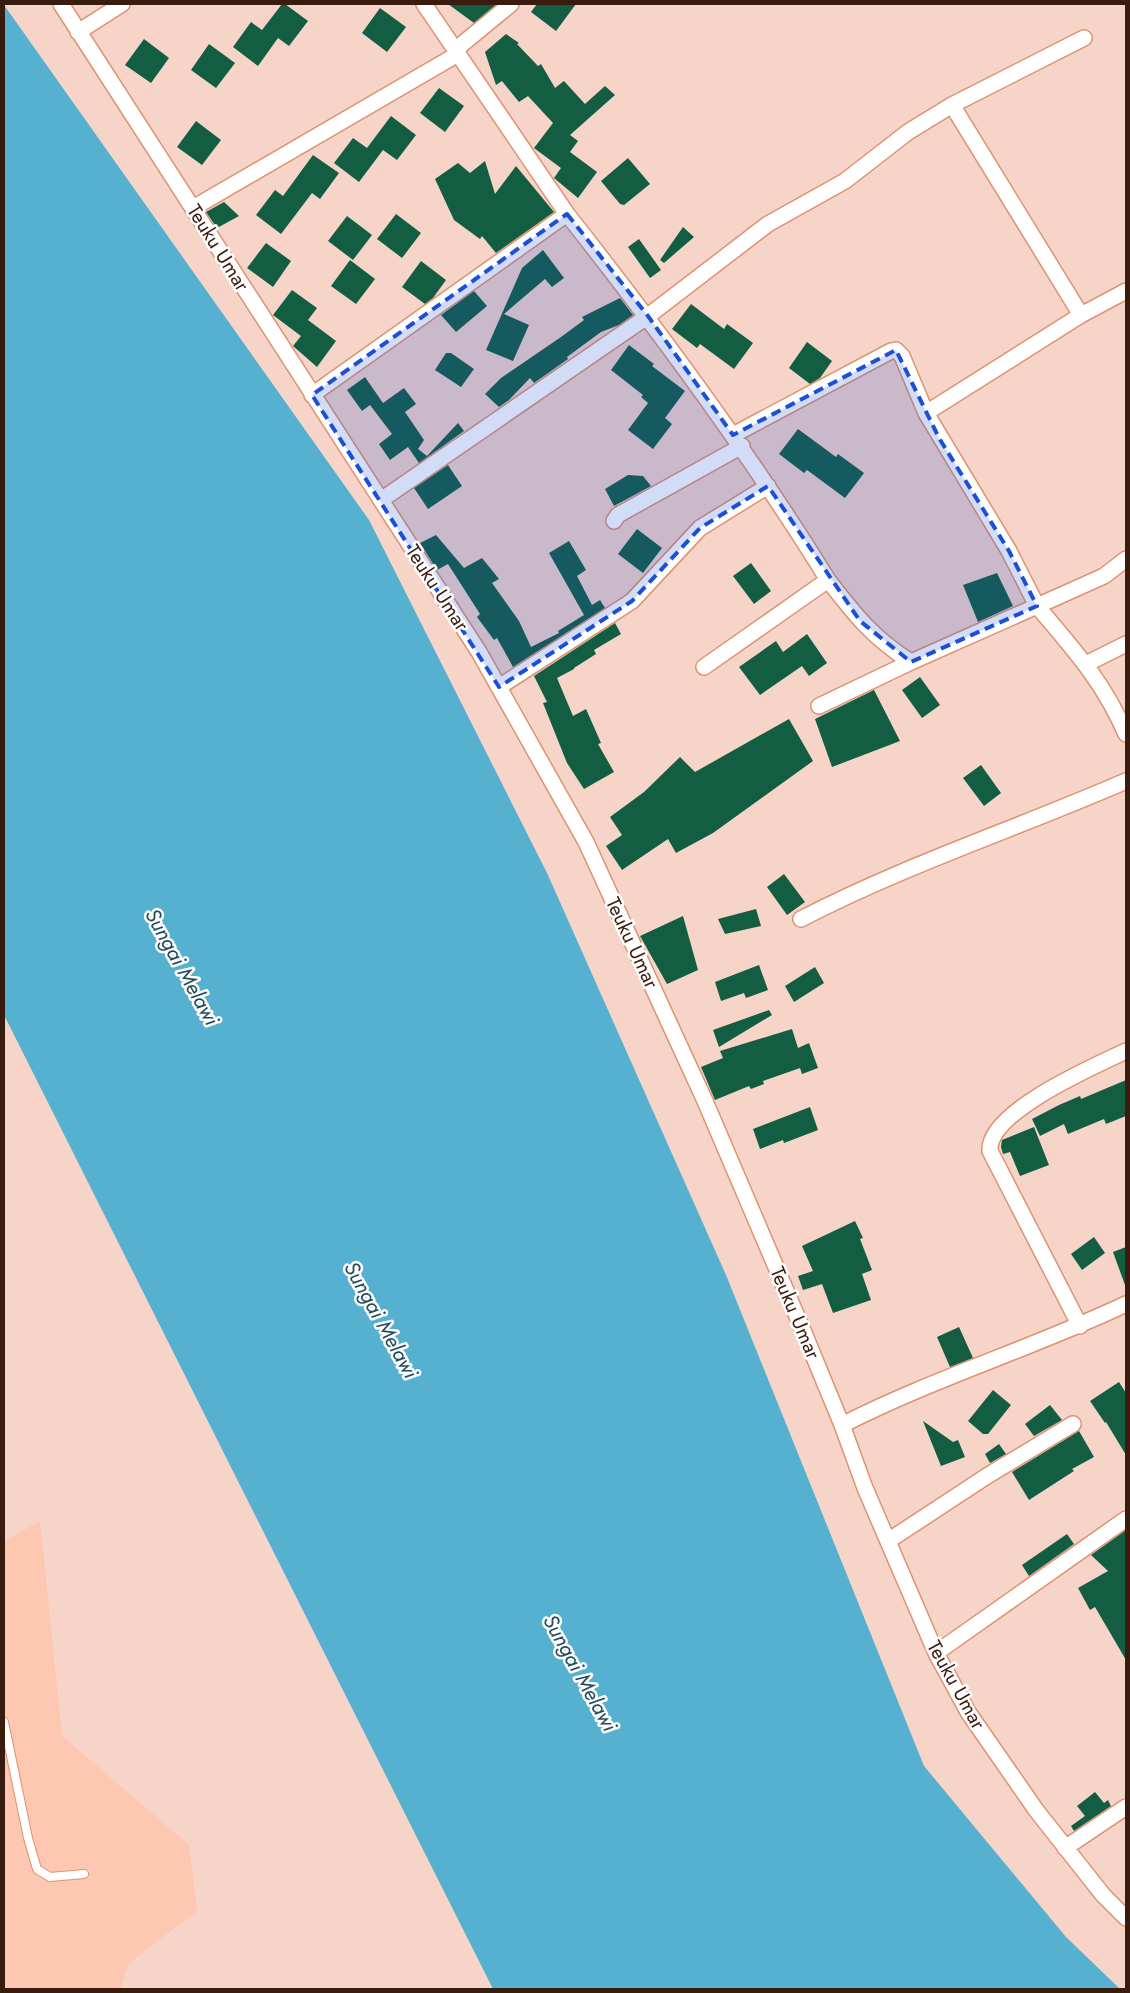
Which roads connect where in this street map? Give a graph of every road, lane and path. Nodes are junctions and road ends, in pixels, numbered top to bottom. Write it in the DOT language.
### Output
graph roads {
  1 [pos="61,4"];
  2 [pos="122,4"];
  3 [pos="424,4"];
  4 [pos="511,4"];
  5 [pos="78,32"];
  6 [pos="1084,38"];
  7 [pos="457,52"];
  8 [pos="952,105"];
  9 [pos="193,208"];
  10 [pos="567,214"];
  11 [pos="1126,291"];
  12 [pos="1081,315"];
  13 [pos="648,316"];
  14 [pos="312,395"];
  15 [pos="926,412"];
  16 [pos="738,441"];
  17 [pos="768,486"];
  18 [pos="381,500"];
  19 [pos="614,521"];
  20 [pos="1126,559"];
  21 [pos="828,580"];
  22 [pos="1037,606"];
  23 [pos="1126,644"];
  24 [pos="912,662"];
  25 [pos="1086,664"];
  26 [pos="704,666"];
  27 [pos="499,687"];
  28 [pos="819,706"];
  29 [pos="1126,734"];
  30 [pos="1126,781"];
  31 [pos="801,919"];
  32 [pos="1126,1051"];
  33 [pos="1126,1304"];
  34 [pos="1080,1326"];
  35 [pos="1074,1424"];
  36 [pos="842,1425"];
  37 [pos="1126,1519"];
  38 [pos="888,1541"];
  39 [pos="936,1653"];
  40 [pos="4,1722"];
  41 [pos="1126,1807"];
  42 [pos="1065,1848"];
  43 [pos="84,1874"];
  44 [pos="1126,1918"];
  1 -- 5 [label="street, Teuku Umar"];
  2 -- 5 [label="street"];
  3 -- 7 [label="street"];
  4 -- 7 [label="street"];
  5 -- 9 [label="street, Teuku Umar"];
  6 -- 8 [label="street"];
  7 -- 9 [label="street"];
  7 -- 10 [label="street"];
  8 -- 12 [label="street"];
  8 -- 13 [label="street"];
  9 -- 14 [label="street, Teuku Umar"];
  10 -- 13 [label="street"];
  10 -- 14 [label="street"];
  11 -- 12 [label="street"];
  12 -- 15 [label="street"];
  13 -- 16 [label="street"];
  13 -- 18 [label="street"];
  14 -- 18 [label="street, Teuku Umar"];
  15 -- 16 [label="street"];
  15 -- 22 [label="street"];
  16 -- 17 [label="street"];
  16 -- 19 [label="street"];
  17 -- 21 [label="street"];
  17 -- 27 [label="street"];
  18 -- 27 [label="street, Teuku Umar"];
  20 -- 22 [label="street"];
  21 -- 24 [label="street"];
  21 -- 26 [label="street"];
  22 -- 24 [label="street"];
  22 -- 25 [label="street"];
  23 -- 25 [label="street"];
  24 -- 28 [label="street"];
  25 -- 29 [label="street"];
  27 -- 36 [label="street, Teuku Umar"];
  30 -- 31 [label="street"];
  32 -- 34 [label="street"];
  33 -- 34 [label="street"];
  34 -- 36 [label="street"];
  35 -- 38 [label="street"];
  36 -- 38 [label="street, Teuku Umar"];
  37 -- 39 [label="street"];
  38 -- 39 [label="street, Teuku Umar"];
  39 -- 42 [label="street, Teuku Umar"];
  40 -- 43 [label="lane"];
  41 -- 42 [label="street"];
  42 -- 44 [label="street, Teuku Umar"];
}
